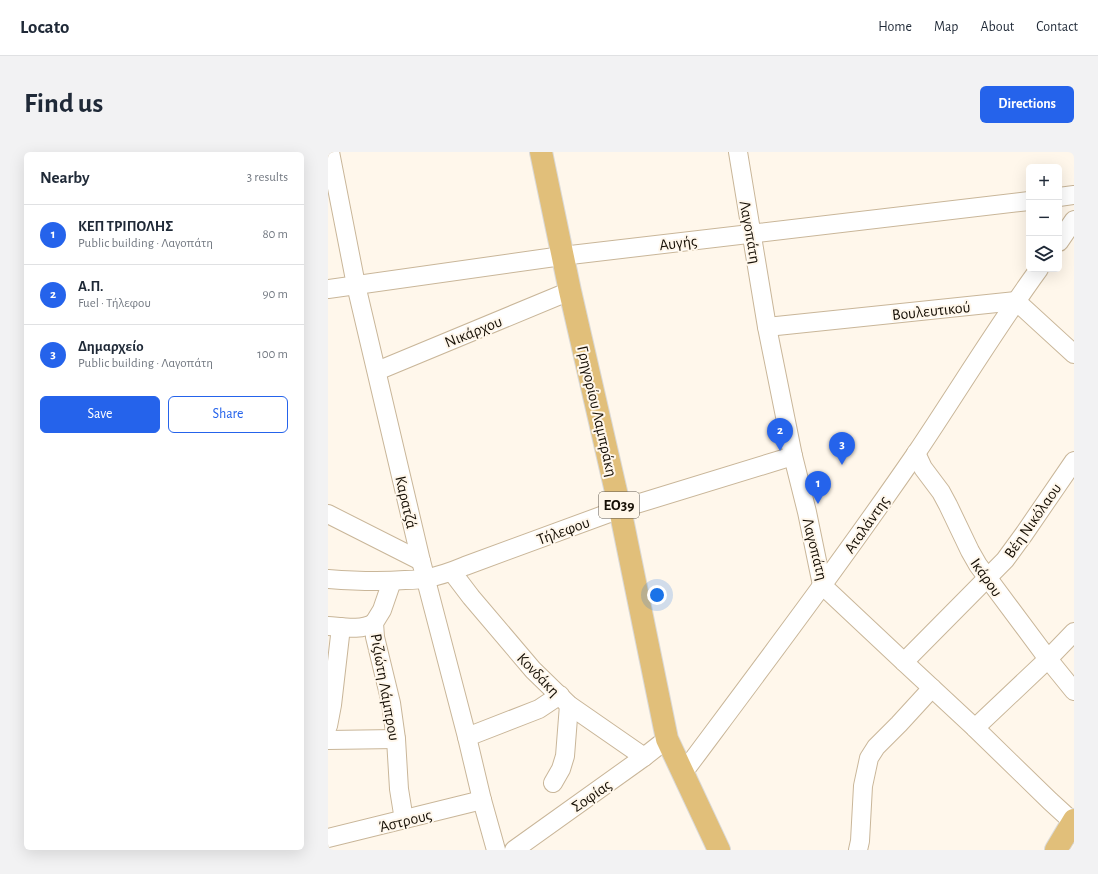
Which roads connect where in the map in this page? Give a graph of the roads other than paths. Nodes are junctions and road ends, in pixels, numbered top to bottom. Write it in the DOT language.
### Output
graph roads {
  1 [pos="330,152"];
  2 [pos="541,152"];
  3 [pos="738,152"];
  4 [pos="1074,195"];
  5 [pos="1062,197"];
  6 [pos="1026,200"];
  7 [pos="1074,220"];
  8 [pos="752,233"];
  9 [pos="1062,237"];
  10 [pos="1062,242"];
  11 [pos="1074,244"];
  12 [pos="562,256"];
  13 [pos="1037,272"];
  14 [pos="356,285"];
  15 [pos="328,289"];
  16 [pos="570,291"];
  17 [pos="1016,301"];
  18 [pos="767,327"];
  19 [pos="1074,354"];
  20 [pos="377,371"];
  21 [pos="916,453"];
  22 [pos="793,456"];
  23 [pos="1074,461"];
  24 [pos="620,509"];
  25 [pos="328,514"];
  26 [pos="421,561"];
  27 [pos="452,572"];
  28 [pos="987,578"];
  29 [pos="328,579"];
  30 [pos="425,579"];
  31 [pos="392,581"];
  32 [pos="822,585"];
  33 [pos="374,623"];
  34 [pos="334,626"];
  35 [pos="1074,632"];
  36 [pos="1048,659"];
  37 [pos="904,662"];
  38 [pos="932,688"];
  39 [pos="1074,692"];
  40 [pos="564,700"];
  41 [pos="328,726"];
  42 [pos="975,728"];
  43 [pos="467,737"];
  44 [pos="396,739"];
  45 [pos="667,739"];
  46 [pos="328,740"];
  47 [pos="644,757"];
  48 [pos="683,773"];
  49 [pos="553,783"];
  50 [pos="482,800"];
  51 [pos="404,820"];
  52 [pos="1073,821"];
  53 [pos="328,838"];
  54 [pos="496,850"];
  55 [pos="514,850"];
  56 [pos="719,850"];
  57 [pos="858,850"];
  58 [pos="1056,850"];
  1 -- 14 [label="street, Καρατζά"];
  2 -- 12 [label="main road, Γρηγορίου Λαμπράκη / ΕΟ39"];
  3 -- 8 [label="street, Λαγοπάτη"];
  4 -- 5 [label="street"];
  6 -- 8 [label="street, Αυγής"];
  7 -- 9 [label="street"];
  8 -- 12 [label="street, Αυγής"];
  8 -- 18 [label="street, Λαγοπάτη"];
  10 -- 11 [label="street"];
  12 -- 14 [label="street, Αυγής"];
  12 -- 16 [label="main road, Γρηγορίου Λαμπράκη / ΕΟ39"];
  13 -- 17 [label="street, Αταλάντης"];
  14 -- 15 [label="street, Αυγής"];
  14 -- 20 [label="street, Καρατζά"];
  16 -- 20 [label="street, Νικάρχου"];
  16 -- 24 [label="main road, Γρηγορίου Λαμπράκη / ΕΟ39"];
  17 -- 18 [label="street, Βουλευτικού"];
  17 -- 19 [label="street"];
  17 -- 21 [label="street, Αταλάντης"];
  18 -- 22 [label="street, Λαγοπάτη"];
  20 -- 26 [label="street, Καρατζά"];
  21 -- 28 [label="street, Ικάρου"];
  21 -- 32 [label="street, Αταλάντης"];
  22 -- 24 [label="street, Τήλεφου"];
  22 -- 32 [label="street, Λαγοπάτη"];
  23 -- 28 [label="street, Βέη Νικόλαου"];
  24 -- 27 [label="street, Τήλεφου"];
  24 -- 45 [label="main road, Γρηγορίου Λαμπράκη / ΕΟ39"];
  25 -- 26 [label="street"];
  26 -- 30 [label="street, Καρατζά"];
  27 -- 30 [label="street, Τήλεφου"];
  27 -- 40 [label="street, Κονδάκη"];
  28 -- 36 [label="street, Ικάρου"];
  28 -- 37 [label="street, Βέη Νικόλαου"];
  29 -- 31 [label="street, Τήλεφου"];
  30 -- 31 [label="street, Τήλεφου"];
  30 -- 43 [label="street, Καρατζά"];
  31 -- 33 [label="street, Ριζιώτη Λάμπρου"];
  32 -- 37 [label="street, Λαγοπάτη"];
  32 -- 48 [label="street, Αταλάντης"];
  33 -- 34 [label="street"];
  33 -- 44 [label="street, Ριζιώτη Λάμπρου"];
  34 -- 41 [label="street"];
  35 -- 36 [label="street"];
  36 -- 39 [label="street, Ικάρου"];
  36 -- 42 [label="street"];
  37 -- 38 [label="street, Λαγοπάτη"];
  38 -- 42 [label="street, Λαγοπάτη"];
  38 -- 57 [label="street"];
  40 -- 43 [label="street"];
  40 -- 47 [label="street, Κονδάκη"];
  40 -- 49 [label="street"];
  42 -- 52 [label="street, Λαγοπάτη"];
  43 -- 50 [label="street, Καρατζά"];
  44 -- 46 [label="street"];
  44 -- 51 [label="street, Ριζιώτη Λάμπρου"];
  45 -- 47 [label="street, Σοφίας"];
  45 -- 48 [label="main road, Γρηγορίου Λαμπράκη / ΕΟ39"];
  47 -- 55 [label="street, Σοφίας"];
  48 -- 56 [label="main road, Γρηγορίου Λαμπράκη / ΕΟ39"];
  50 -- 51 [label="street, Άστρους"];
  50 -- 54 [label="street, Καρατζά"];
  51 -- 53 [label="street, Άστρους"];
  52 -- 58 [label="main road"];
}
